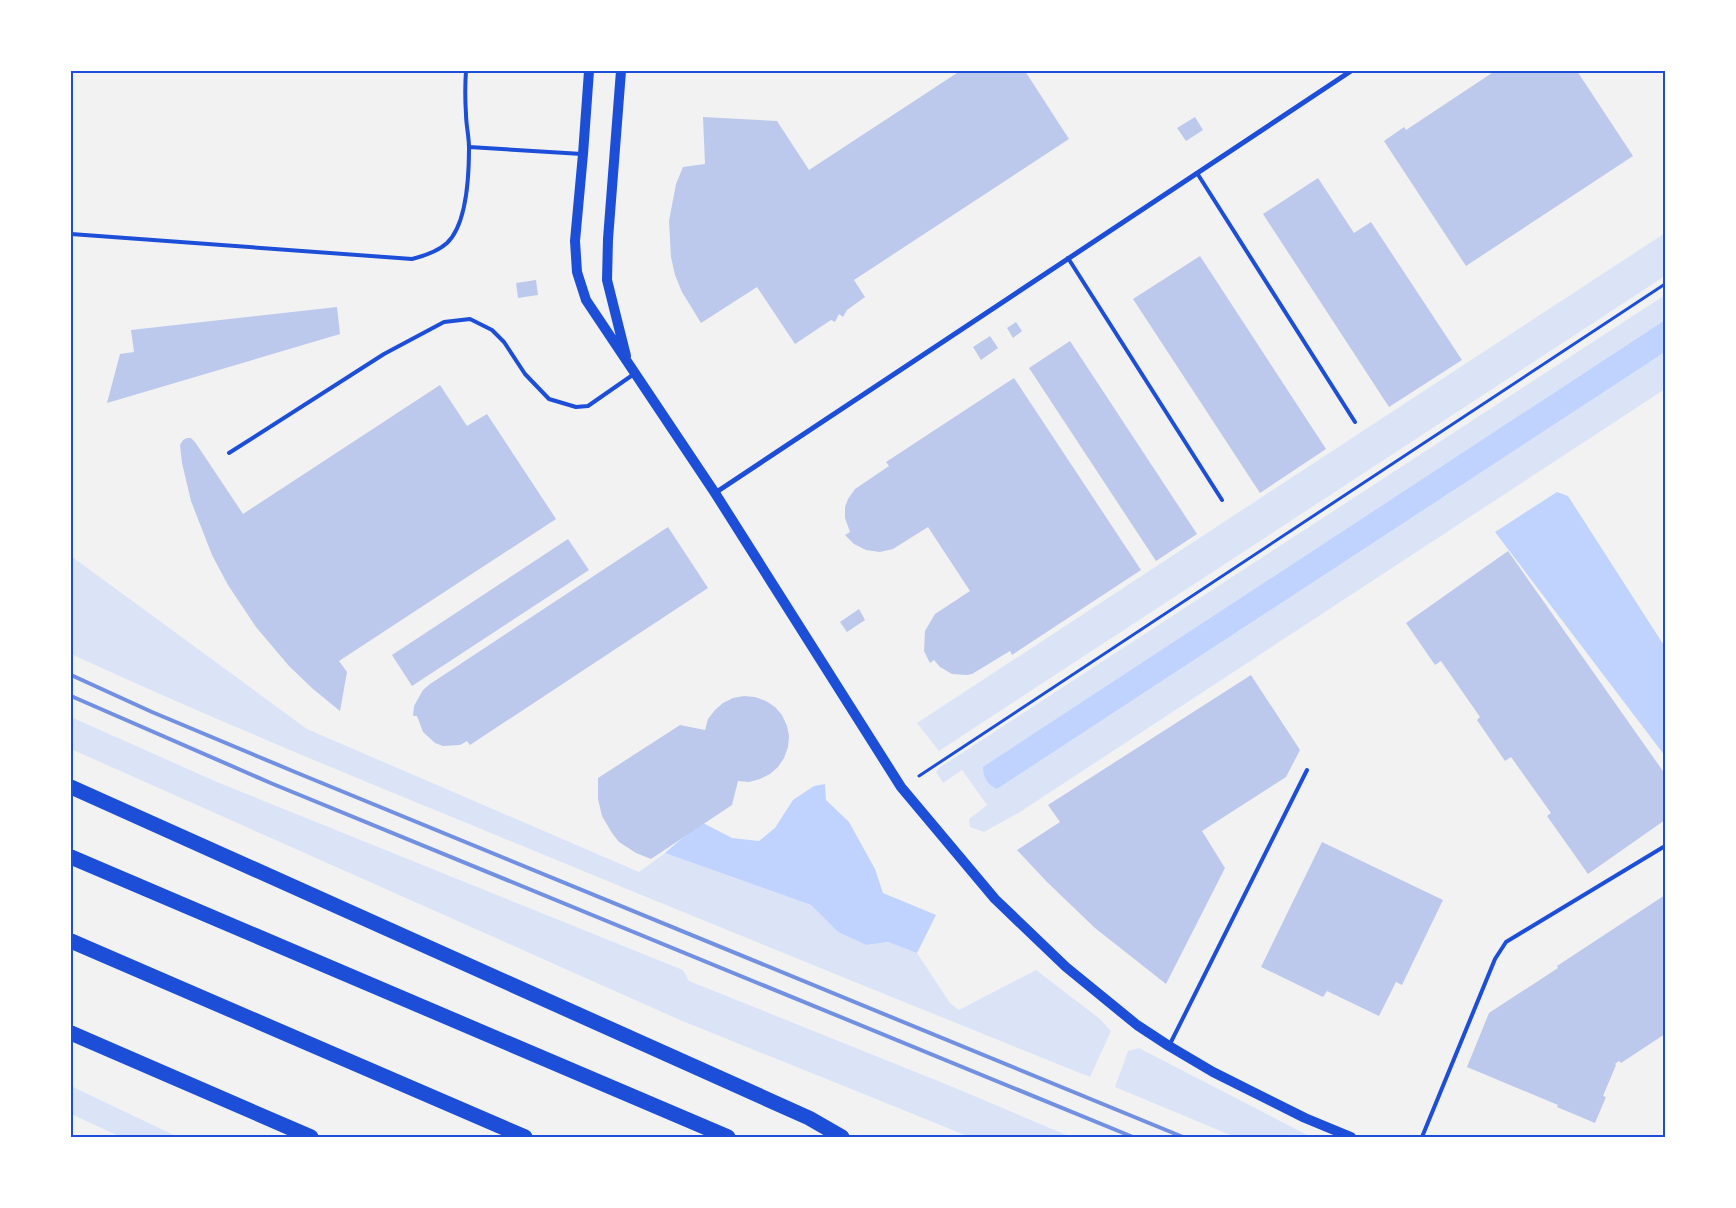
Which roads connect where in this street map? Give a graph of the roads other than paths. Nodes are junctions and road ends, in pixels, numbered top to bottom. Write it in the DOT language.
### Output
graph roads {
  1 [pos="466,71"];
  2 [pos="588,71"];
  3 [pos="622,71"];
  4 [pos="1351,71"];
  5 [pos="469,147"];
  6 [pos="583,154"];
  7 [pos="1197,173"];
  8 [pos="71,234"];
  9 [pos="1068,258"];
  10 [pos="628,365"];
  11 [pos="634,374"];
  12 [pos="1355,422"];
  13 [pos="229,453"];
  14 [pos="715,493"];
  15 [pos="1222,500"];
  16 [pos="1307,770"];
  17 [pos="71,786"];
  18 [pos="1665,846"];
  19 [pos="71,857"];
  20 [pos="71,941"];
  21 [pos="71,1033"];
  22 [pos="1169,1046"];
  23 [pos="311,1137"];
  24 [pos="524,1137"];
  25 [pos="728,1137"];
  26 [pos="842,1137"];
  27 [pos="1351,1137"];
  28 [pos="1422,1137"];
  1 -- 5 [label="lane"];
  2 -- 6 [label="main road"];
  3 -- 10 [label="main road"];
  4 -- 7 [label="street"];
  5 -- 6 [label="lane"];
  5 -- 8 [label="lane"];
  6 -- 10 [label="main road"];
  7 -- 9 [label="street"];
  7 -- 12 [label="lane"];
  9 -- 14 [label="street"];
  9 -- 15 [label="lane"];
  10 -- 11 [label="main road"];
  11 -- 13 [label="lane"];
  11 -- 14 [label="main road"];
  14 -- 22 [label="main road"];
  16 -- 22 [label="lane"];
  17 -- 26 [label="highway"];
  18 -- 28 [label="lane"];
  19 -- 25 [label="highway"];
  20 -- 24 [label="highway"];
  21 -- 23 [label="highway"];
  22 -- 27 [label="main road"];
}
